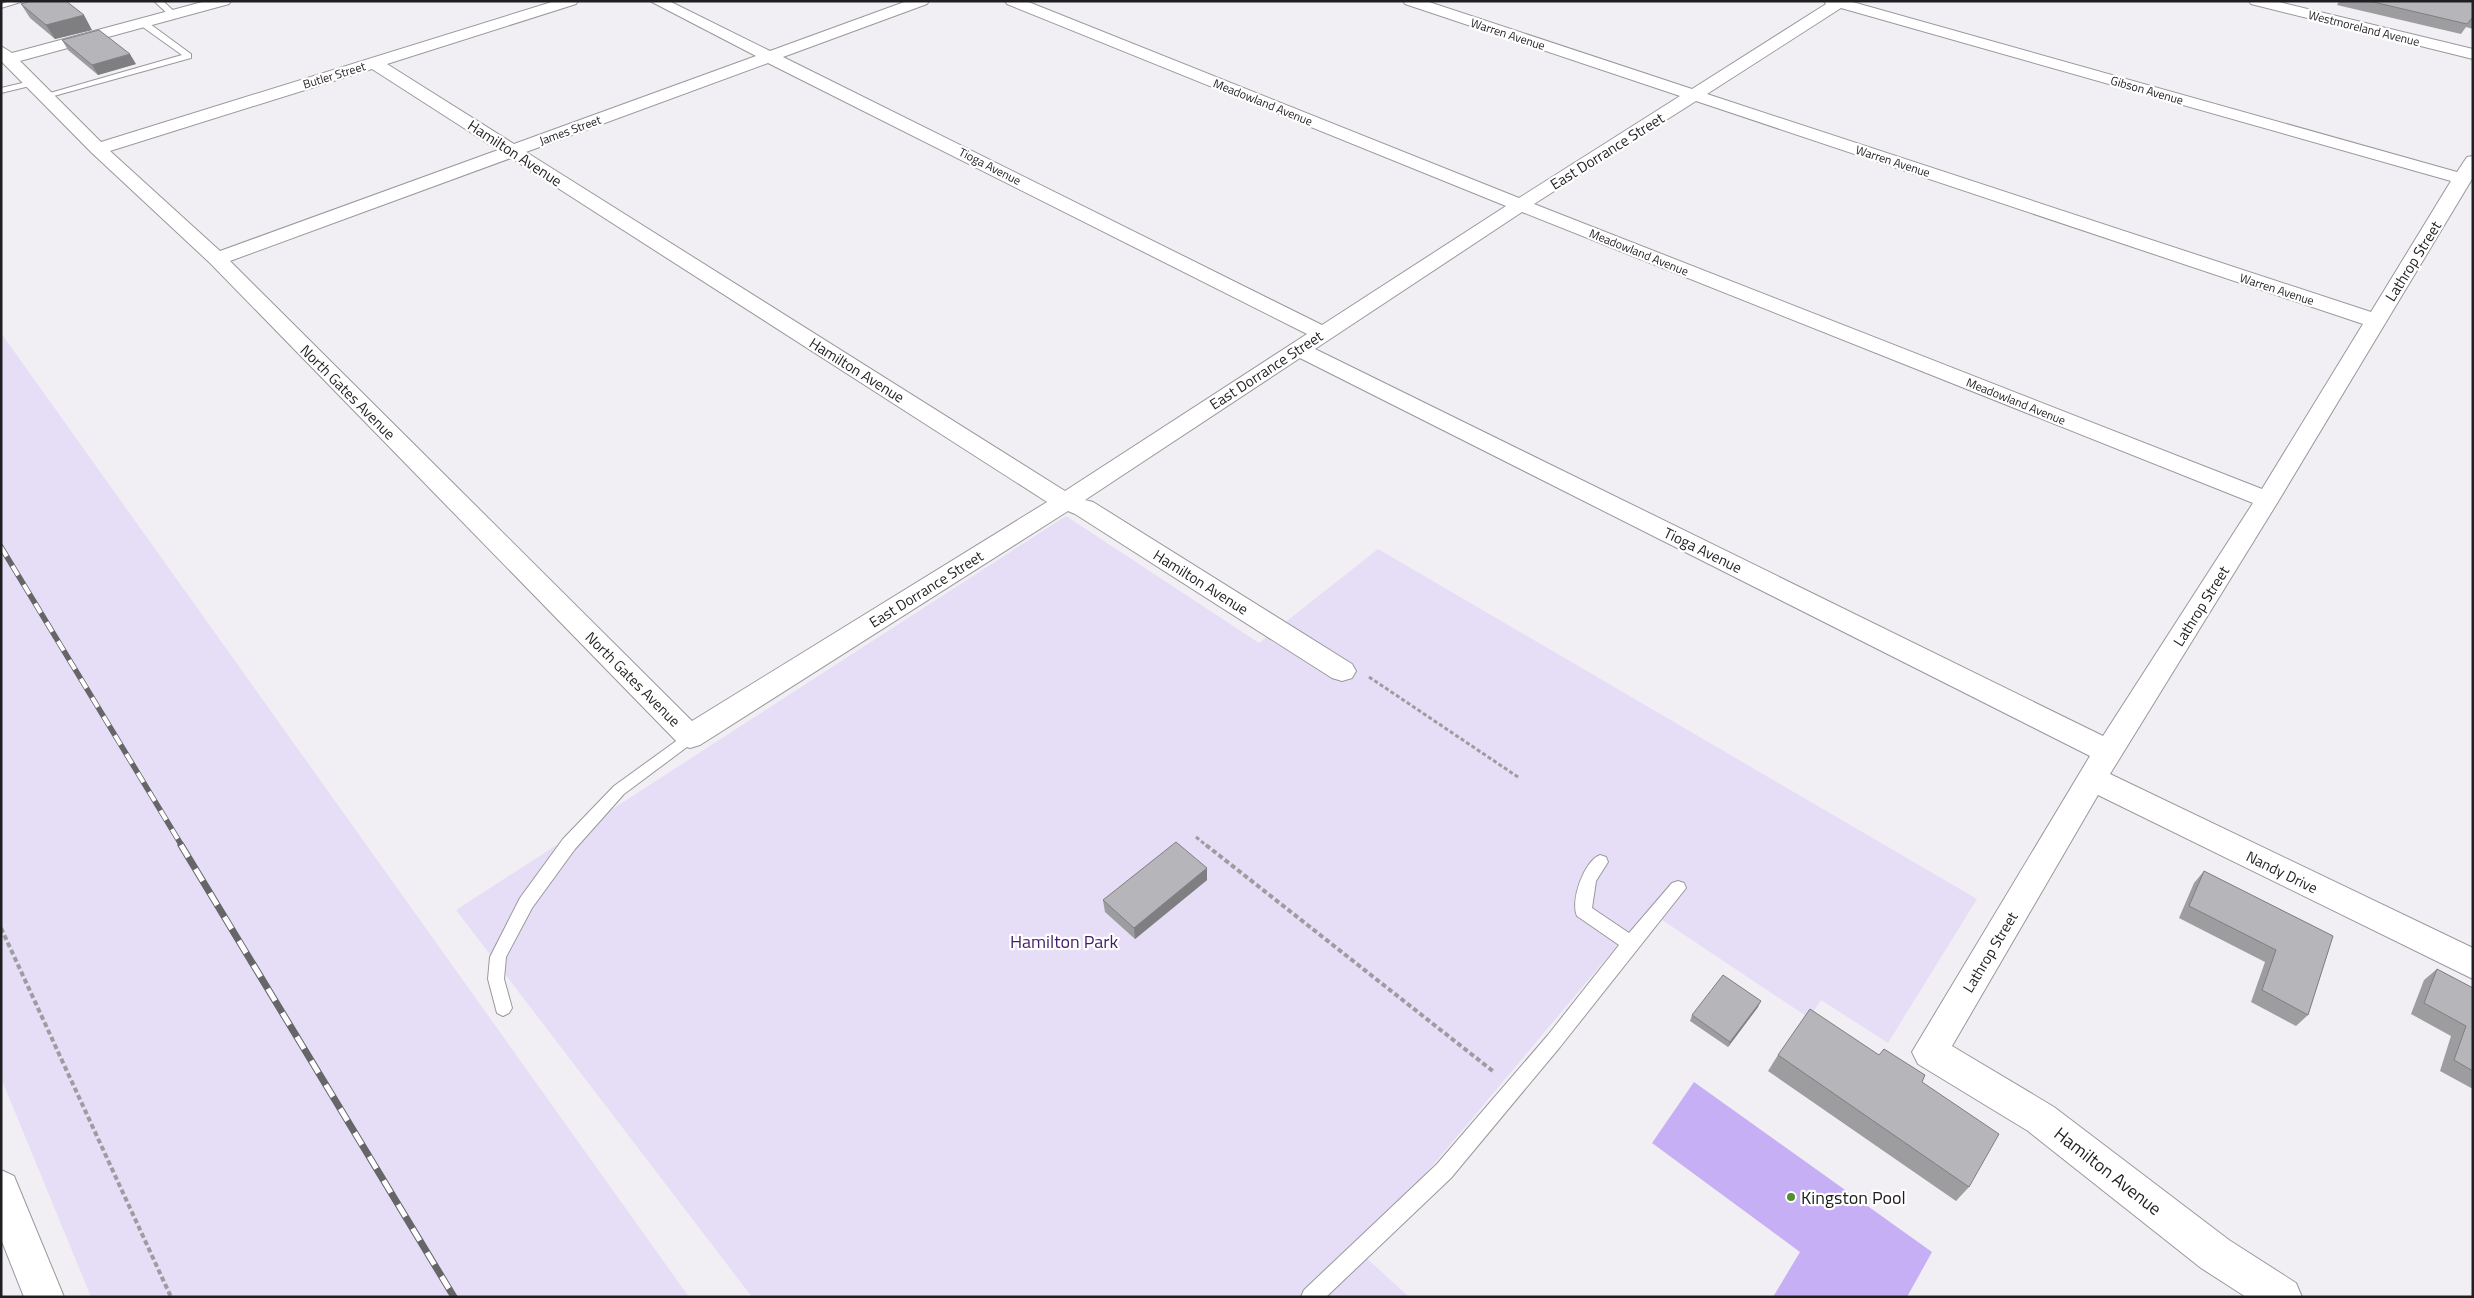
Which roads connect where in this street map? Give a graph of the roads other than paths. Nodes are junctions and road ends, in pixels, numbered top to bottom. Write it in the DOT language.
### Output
graph roads {
  1 [pos="20,1"];
  2 [pos="158,1"];
  3 [pos="571,1"];
  4 [pos="658,1"];
  5 [pos="922,1"];
  6 [pos="1012,1"];
  7 [pos="1410,1"];
  8 [pos="2256,1"];
  9 [pos="214,2"];
  10 [pos="1837,2"];
  11 [pos="1,6"];
  12 [pos="174,15"];
  13 [pos="143,23"];
  14 [pos="2473,54"];
  15 [pos="770,56"];
  16 [pos="5,59"];
  17 [pos="374,63"];
  18 [pos="39,90"];
  19 [pos="1,91"];
  20 [pos="1695,96"];
  21 [pos="98,149"];
  22 [pos="512,152"];
  23 [pos="2468,170"];
  24 [pos="1520,205"];
  25 [pos="217,259"];
  26 [pos="2376,321"];
  27 [pos="1322,333"];
  28 [pos="1298,349"];
  29 [pos="2268,500"];
  30 [pos="1065,502"];
  31 [pos="1342,671"];
  32 [pos="690,737"];
  33 [pos="2108,752"];
  34 [pos="2092,779"];
  35 [pos="1600,862"];
  36 [pos="1678,888"];
  37 [pos="1630,944"];
  38 [pos="2473,964"];
  39 [pos="503,1008"];
  40 [pos="1930,1052"];
  41 [pos="1,1189"];
  42 [pos="44,1297"];
  43 [pos="1311,1297"];
  44 [pos="2282,1297"];
  1 -- 11 [label="lane"];
  2 -- 12 [label="lane"];
  3 -- 17 [label="street, Butler Street"];
  4 -- 15 [label="street, Tioga Avenue"];
  5 -- 15 [label="street, James Street"];
  6 -- 24 [label="street, Meadowland Avenue"];
  7 -- 20 [label="street, Warren Avenue"];
  8 -- 14 [label="street, Westmoreland Avenue"];
  9 -- 12 [label="street"];
  10 -- 20 [label="street, East Dorrance Street"];
  10 -- 23 [label="street, Gibson Avenue"];
  12 -- 13 [label="street"];
  13 -- 16 [label="street"];
  13 -- 18 [label="lane"];
  15 -- 22 [label="street, James Street"];
  15 -- 27 [label="street, Tioga Avenue"];
  16 -- 18 [label="street, North Gates Avenue"];
  17 -- 21 [label="street, Butler Street"];
  17 -- 22 [label="street, Hamilton Avenue"];
  18 -- 19 [label="lane"];
  18 -- 21 [label="street, North Gates Avenue"];
  20 -- 24 [label="street, East Dorrance Street"];
  20 -- 26 [label="street, Warren Avenue"];
  21 -- 25 [label="street, North Gates Avenue"];
  22 -- 25 [label="street, James Street"];
  22 -- 30 [label="street, Hamilton Avenue"];
  23 -- 26 [label="street, Lathrop Street"];
  24 -- 27 [label="street, East Dorrance Street"];
  24 -- 29 [label="street, Meadowland Avenue"];
  25 -- 32 [label="street, North Gates Avenue"];
  26 -- 29 [label="street, Lathrop Street"];
  27 -- 28 [label="street, East Dorrance Street"];
  28 -- 30 [label="street, East Dorrance Street"];
  28 -- 33 [label="street, Tioga Avenue"];
  29 -- 33 [label="street, Lathrop Street"];
  30 -- 31 [label="street, Hamilton Avenue"];
  30 -- 32 [label="street, East Dorrance Street"];
  32 -- 39 [label="lane"];
  33 -- 34 [label="street, Lathrop Street"];
  34 -- 38 [label="street, Nandy Drive"];
  34 -- 40 [label="street, Lathrop Street"];
  35 -- 37 [label="lane"];
  36 -- 37 [label="lane"];
  37 -- 43 [label="lane"];
  40 -- 44 [label="street, Hamilton Avenue"];
  41 -- 42 [label="street"];
}
